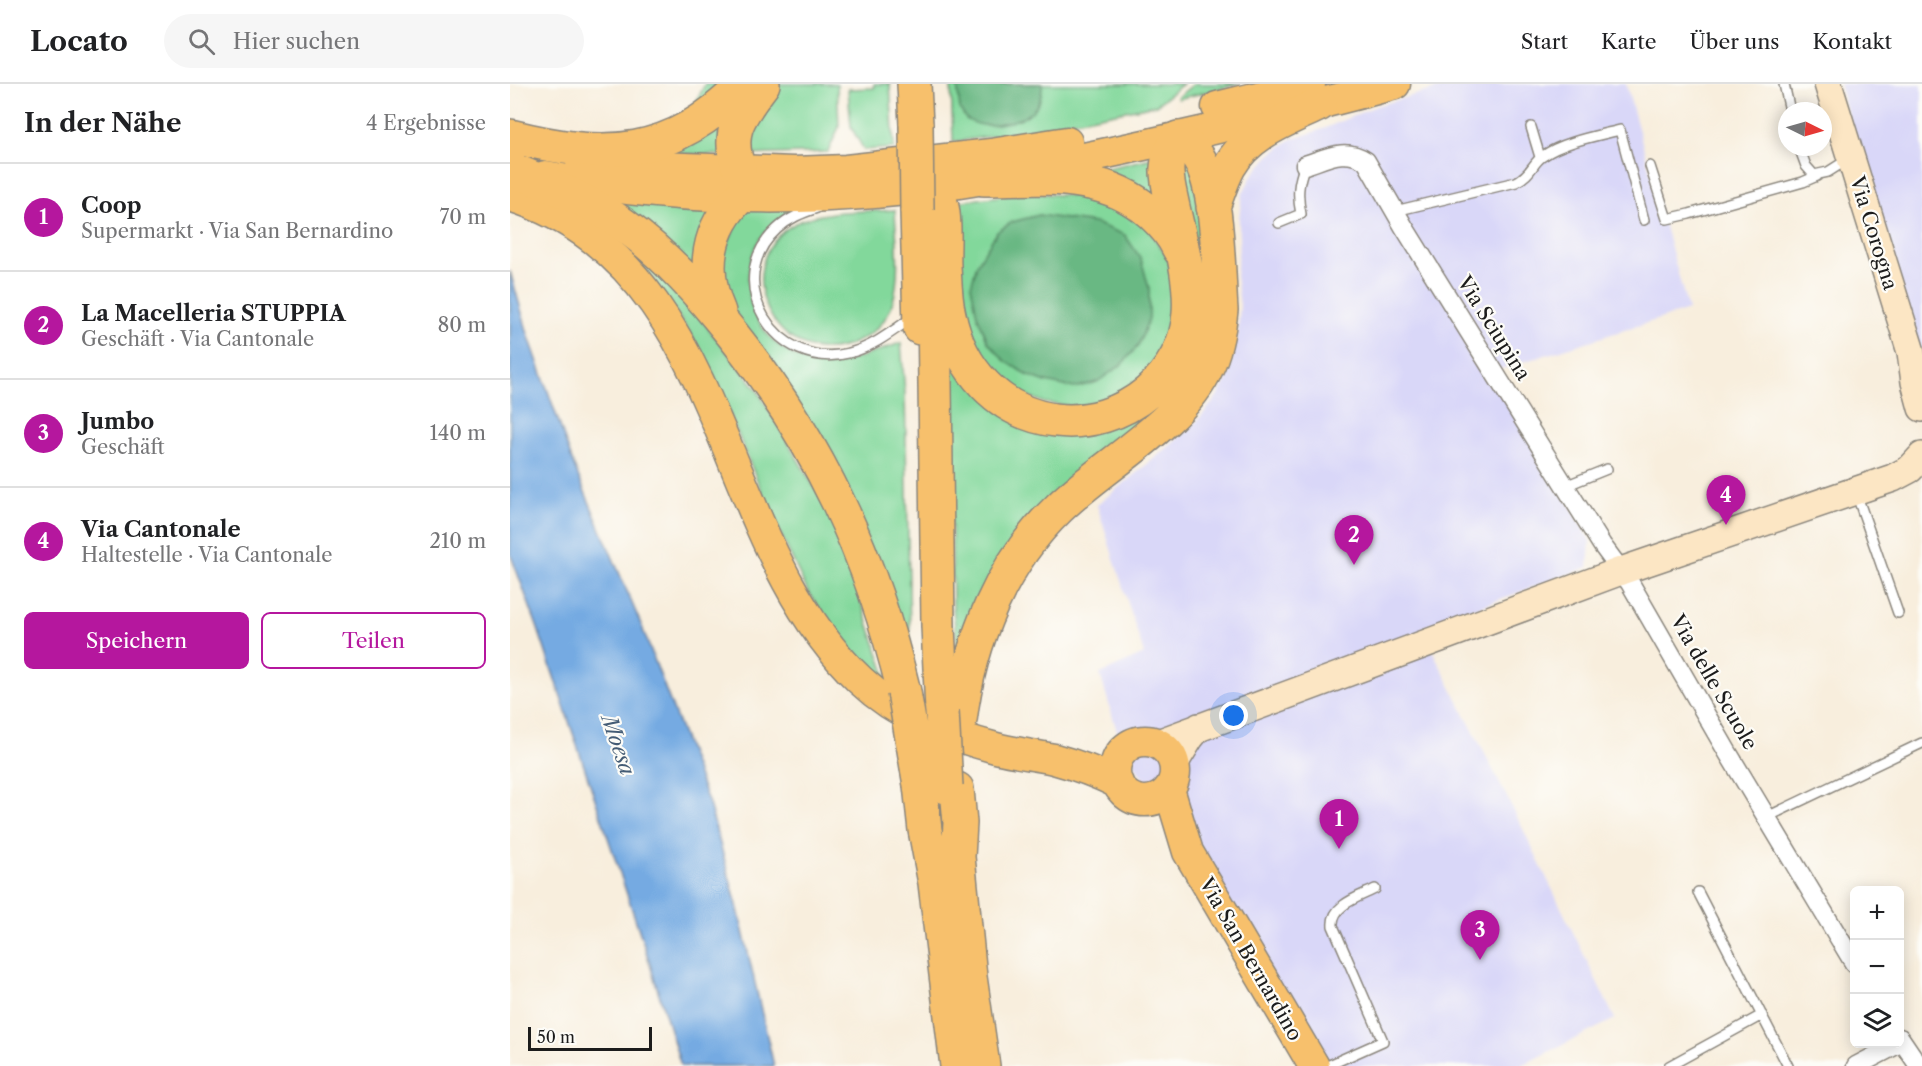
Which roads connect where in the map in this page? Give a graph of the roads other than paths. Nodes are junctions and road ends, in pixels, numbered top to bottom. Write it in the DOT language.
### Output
graph roads {
  1 [pos="744,84"];
  2 [pos="763,84"];
  3 [pos="914,84"];
  4 [pos="933,84"];
  5 [pos="1395,84"];
  6 [pos="1784,84"];
  7 [pos="1814,84"];
  8 [pos="1828,84"];
  9 [pos="1315,94"];
  10 [pos="1788,102"];
  11 [pos="1820,102"];
  12 [pos="925,124"];
  13 [pos="1186,125"];
  14 [pos="1531,128"];
  15 [pos="510,136"];
  16 [pos="510,148"];
  17 [pos="1802,156"];
  18 [pos="1827,156"];
  19 [pos="1540,157"];
  20 [pos="1305,165"];
  21 [pos="1650,166"];
  22 [pos="510,169"];
  23 [pos="1828,170"];
  24 [pos="621,177"];
  25 [pos="984,179"];
  26 [pos="751,187"];
  27 [pos="854,194"];
  28 [pos="510,196"];
  29 [pos="932,204"];
  30 [pos="1214,207"];
  31 [pos="1395,211"];
  32 [pos="1644,220"];
  33 [pos="1279,223"];
  34 [pos="1185,261"];
  35 [pos="920,312"];
  36 [pos="727,327"];
  37 [pos="1915,382"];
  38 [pos="1922,408"];
  39 [pos="1920,464"];
  40 [pos="1607,470"];
  41 [pos="1565,486"];
  42 [pos="1856,491"];
  43 [pos="1621,571"];
  44 [pos="1898,613"];
  45 [pos="933,706"];
  46 [pos="1922,743"];
  47 [pos="1118,770"];
  48 [pos="1161,774"];
  49 [pos="939,787"];
  50 [pos="1767,817"];
  51 [pos="1375,889"];
  52 [pos="1698,892"];
  53 [pos="1850,956"];
  54 [pos="1762,1016"];
  55 [pos="1904,1044"];
  56 [pos="1887,1048"];
  57 [pos="957,1066"];
  58 [pos="983,1066"];
  59 [pos="1314,1066"];
  60 [pos="1327,1066"];
  61 [pos="1669,1066"];
  62 [pos="1788,1066"];
  63 [pos="1857,1066"];
  64 [pos="1919,1066"];
  1 -- 15 [label="highway"];
  2 -- 26 [label="highway"];
  3 -- 12 [label="highway"];
  4 -- 12 [label="highway"];
  5 -- 9 [label="main road"];
  6 -- 10 [label="lane"];
  7 -- 11 [label="street, Via Corogna"];
  8 -- 37 [label="street, Via Corogna"];
  9 -- 13 [label="main road"];
  9 -- 30 [label="highway"];
  12 -- 29 [label="highway, bridge"];
  13 -- 25 [label="main road"];
  13 -- 26 [label="main road"];
  13 -- 30 [label="highway"];
  13 -- 34 [label="highway"];
  14 -- 19 [label="lane"];
  16 -- 24 [label="main road"];
  17 -- 23 [label="lane"];
  18 -- 23 [label="street, Via Corogna"];
  19 -- 31 [label="lane"];
  19 -- 32 [label="lane"];
  20 -- 31 [label="street, Via Sciupina"];
  20 -- 33 [label="lane"];
  21 -- 23 [label="lane"];
  22 -- 24 [label="main road"];
  22 -- 36 [label="highway"];
  23 -- 37 [label="street, Via Corogna"];
  24 -- 26 [label="main road"];
  25 -- 27 [label="main road"];
  25 -- 34 [label="highway"];
  26 -- 27 [label="main road"];
  26 -- 36 [label="highway"];
  27 -- 35 [label="lane"];
  28 -- 47 [label="main road"];
  29 -- 34 [label="highway"];
  29 -- 35 [label="highway"];
  29 -- 45 [label="highway"];
  30 -- 45 [label="highway"];
  31 -- 41 [label="street, Via Sciupina"];
  35 -- 45 [label="highway"];
  36 -- 45 [label="highway"];
  37 -- 38 [label="street, Via Corogna"];
  39 -- 42 [label="street"];
  40 -- 41 [label="lane"];
  41 -- 43 [label="street, Via Sciupina"];
  42 -- 43 [label="street"];
  42 -- 44 [label="lane"];
  43 -- 48 [label="street"];
  43 -- 50 [label="street, Via delle Scuole"];
  45 -- 49 [label="highway"];
  46 -- 50 [label="lane"];
  47 -- 48 [label="main road"];
  47 -- 48 [label="main road"];
  48 -- 59 [label="main road, Via San Bernardino"];
  49 -- 57 [label="highway"];
  49 -- 58 [label="highway"];
  50 -- 53 [label="street, Via delle Scuole"];
  51 -- 60 [label="lane"];
  52 -- 54 [label="lane"];
  54 -- 61 [label="lane"];
  54 -- 62 [label="lane"];
  55 -- 64 [label="street"];
  56 -- 63 [label="street"];
}
